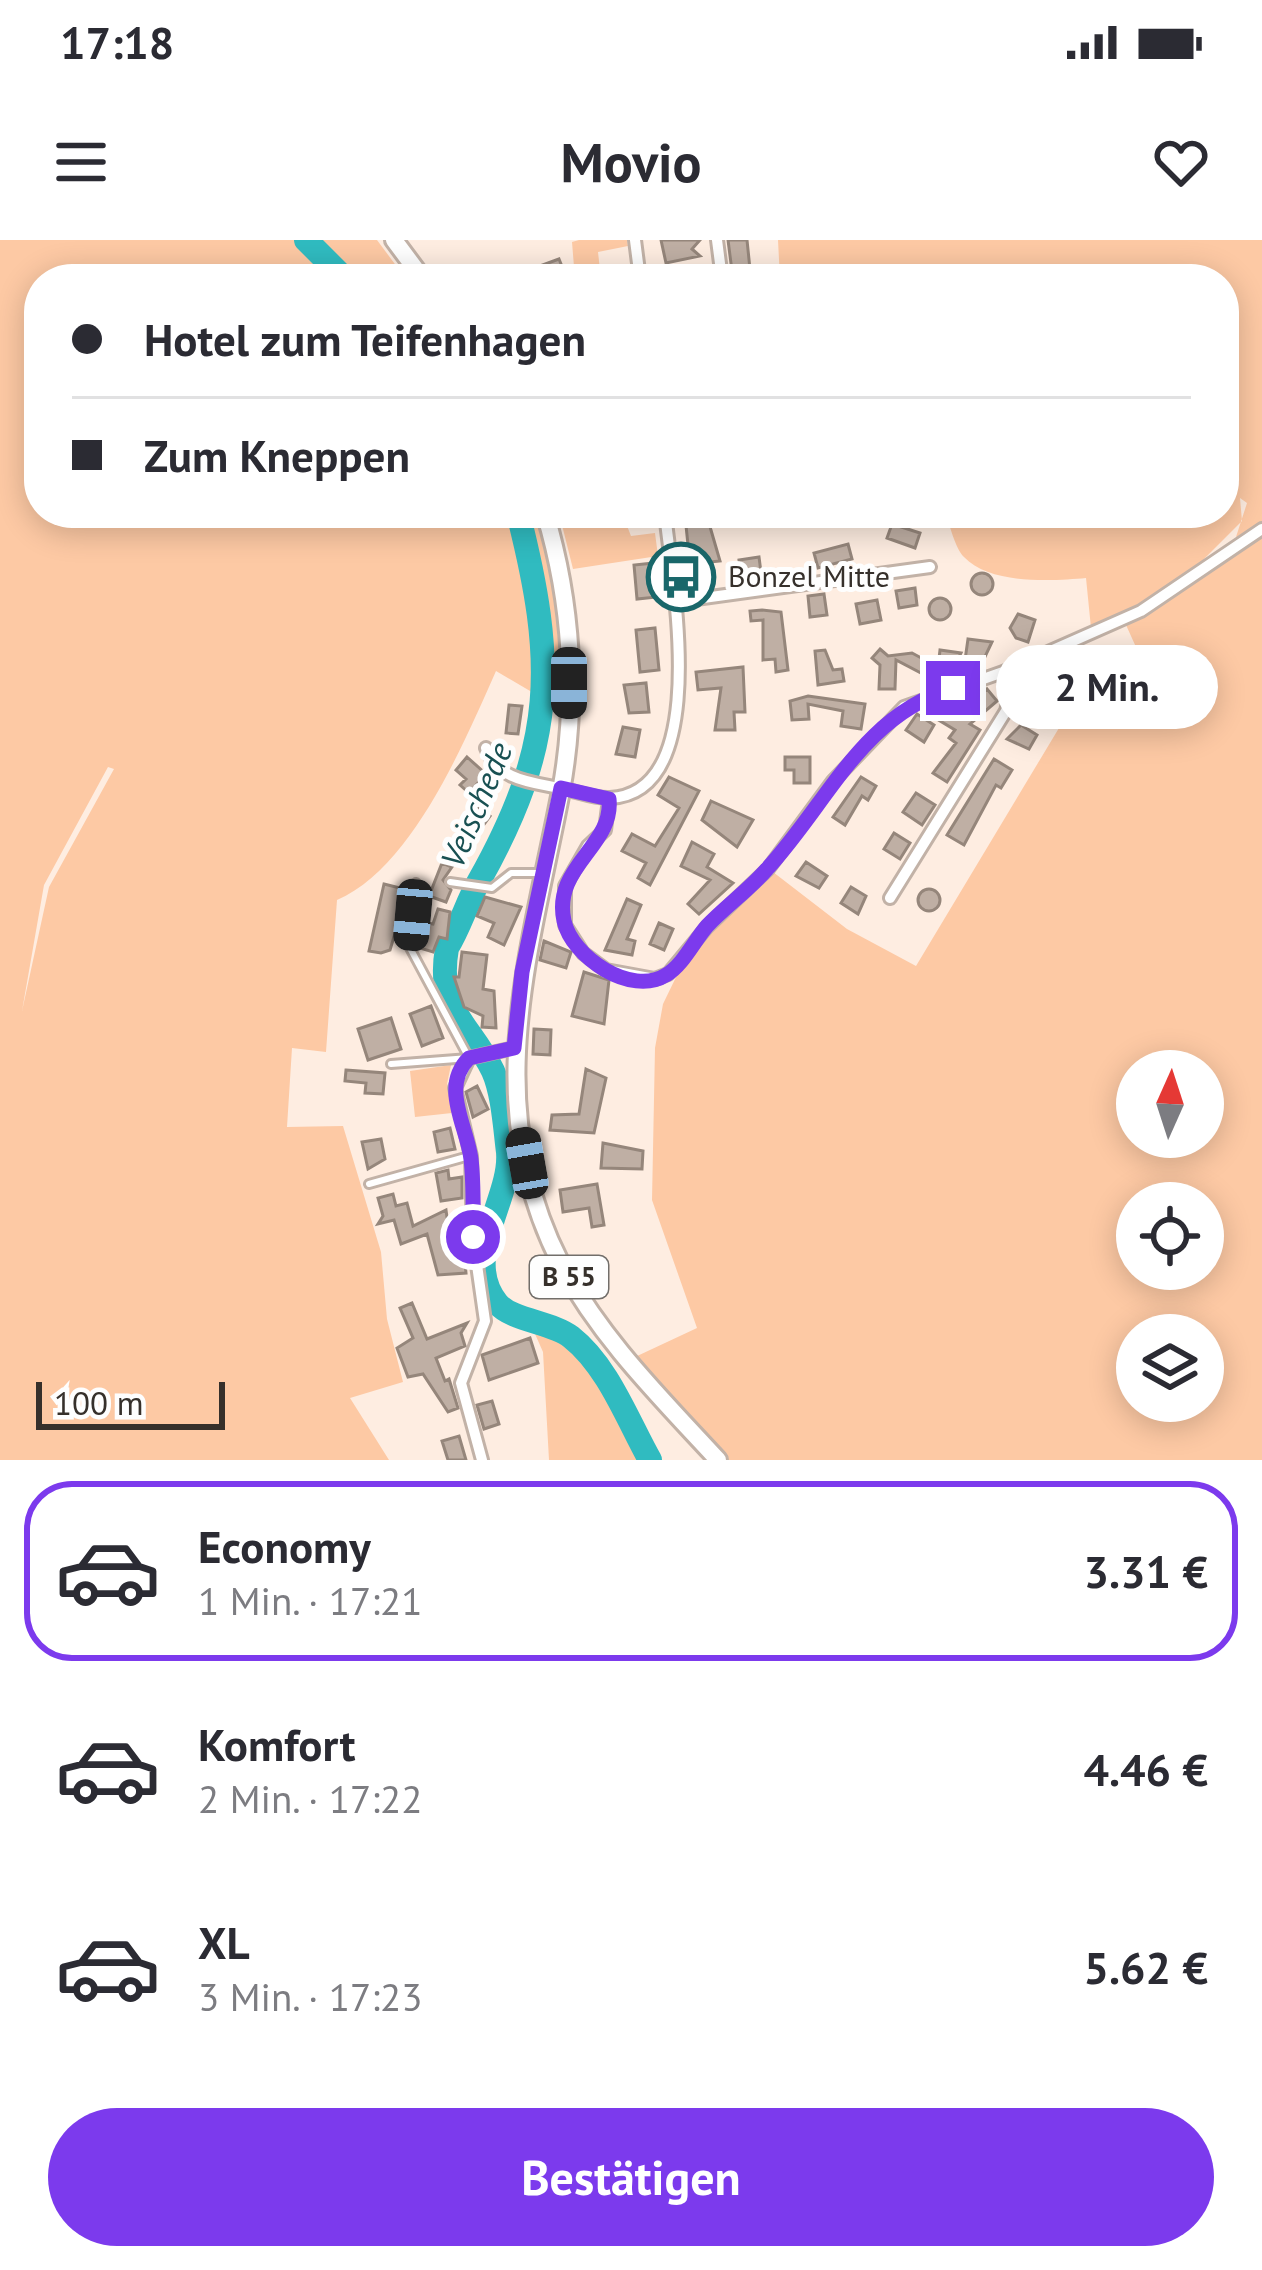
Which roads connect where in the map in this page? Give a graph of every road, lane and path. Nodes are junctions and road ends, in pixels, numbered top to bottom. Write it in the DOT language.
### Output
graph roads {
  1 [pos="548,528"];
  2 [pos="667,528"];
  3 [pos="1262,530"];
  4 [pos="930,567"];
  5 [pos="674,602"];
  6 [pos="1003,672"];
  7 [pos="486,748"];
  8 [pos="561,788"];
  9 [pos="609,799"];
  10 [pos="542,872"];
  11 [pos="450,882"];
  12 [pos="416,883"];
  13 [pos="890,898"];
  14 [pos="514,1048"];
  15 [pos="472,1057"];
  16 [pos="391,1064"];
  17 [pos="471,1156"];
  18 [pos="369,1184"];
  19 [pos="482,1460"];
  20 [pos="718,1460"];
  1 -- 8 [label="main road, B 55"];
  2 -- 5 [label="street"];
  3 -- 6 [label="street"];
  4 -- 5 [label="street"];
  5 -- 9 [label="street"];
  6 -- 9 [label="street"];
  6 -- 13 [label="street"];
  7 -- 8 [label="street"];
  8 -- 9 [label="street"];
  8 -- 10 [label="main road, B 55"];
  10 -- 11 [label="lane"];
  10 -- 14 [label="main road, B 55"];
  12 -- 15 [label="lane"];
  14 -- 15 [label="street"];
  14 -- 20 [label="main road, B 55"];
  15 -- 16 [label="lane"];
  15 -- 17 [label="street"];
  17 -- 18 [label="lane"];
  17 -- 19 [label="street"];
}
